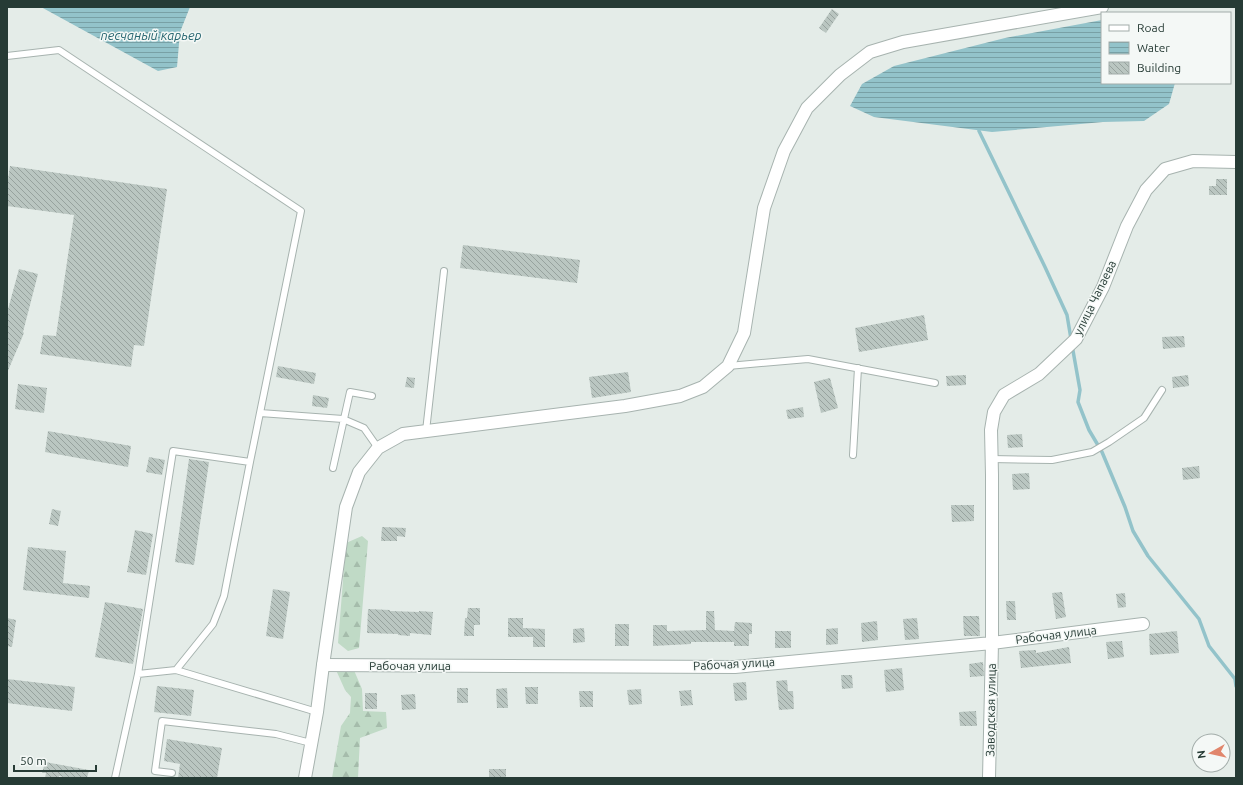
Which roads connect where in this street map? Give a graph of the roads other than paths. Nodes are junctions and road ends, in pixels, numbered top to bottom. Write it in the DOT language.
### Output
graph roads {
  1 [pos="1102,7"];
  2 [pos="7,56"];
  3 [pos="1236,162"];
  4 [pos="444,271"];
  5 [pos="728,366"];
  6 [pos="858,368"];
  7 [pos="935,383"];
  8 [pos="1162,390"];
  9 [pos="372,396"];
  10 [pos="260,413"];
  11 [pos="343,419"];
  12 [pos="426,431"];
  13 [pos="378,448"];
  14 [pos="853,455"];
  15 [pos="992,459"];
  16 [pos="250,462"];
  17 [pos="333,468"];
  18 [pos="1143,624"];
  19 [pos="992,643"];
  20 [pos="323,666"];
  21 [pos="176,670"];
  22 [pos="138,674"];
  23 [pos="317,712"];
  24 [pos="311,743"];
  25 [pos="172,773"];
  26 [pos="115,778"];
  27 [pos="305,778"];
  28 [pos="989,778"];
  1 -- 5 [label="street"];
  2 -- 10 [label="lane"];
  3 -- 15 [label="street, улица Чапаева"];
  4 -- 12 [label="lane"];
  5 -- 6 [label="lane"];
  5 -- 12 [label="street"];
  6 -- 7 [label="lane"];
  6 -- 14 [label="lane"];
  8 -- 15 [label="lane"];
  9 -- 11 [label="lane"];
  10 -- 11 [label="lane"];
  10 -- 16 [label="lane"];
  11 -- 13 [label="lane"];
  11 -- 17 [label="lane"];
  12 -- 13 [label="street"];
  13 -- 20 [label="street"];
  15 -- 19 [label="street, улица Чапаева"];
  16 -- 21 [label="lane"];
  16 -- 22 [label="lane"];
  18 -- 19 [label="street, Рабочая улица"];
  19 -- 20 [label="street, Рабочая улица"];
  19 -- 28 [label="street, Заводская улица"];
  20 -- 23 [label="street"];
  21 -- 22 [label="lane"];
  21 -- 23 [label="lane"];
  22 -- 26 [label="lane"];
  23 -- 24 [label="street"];
  24 -- 25 [label="lane"];
  24 -- 27 [label="street"];
}
